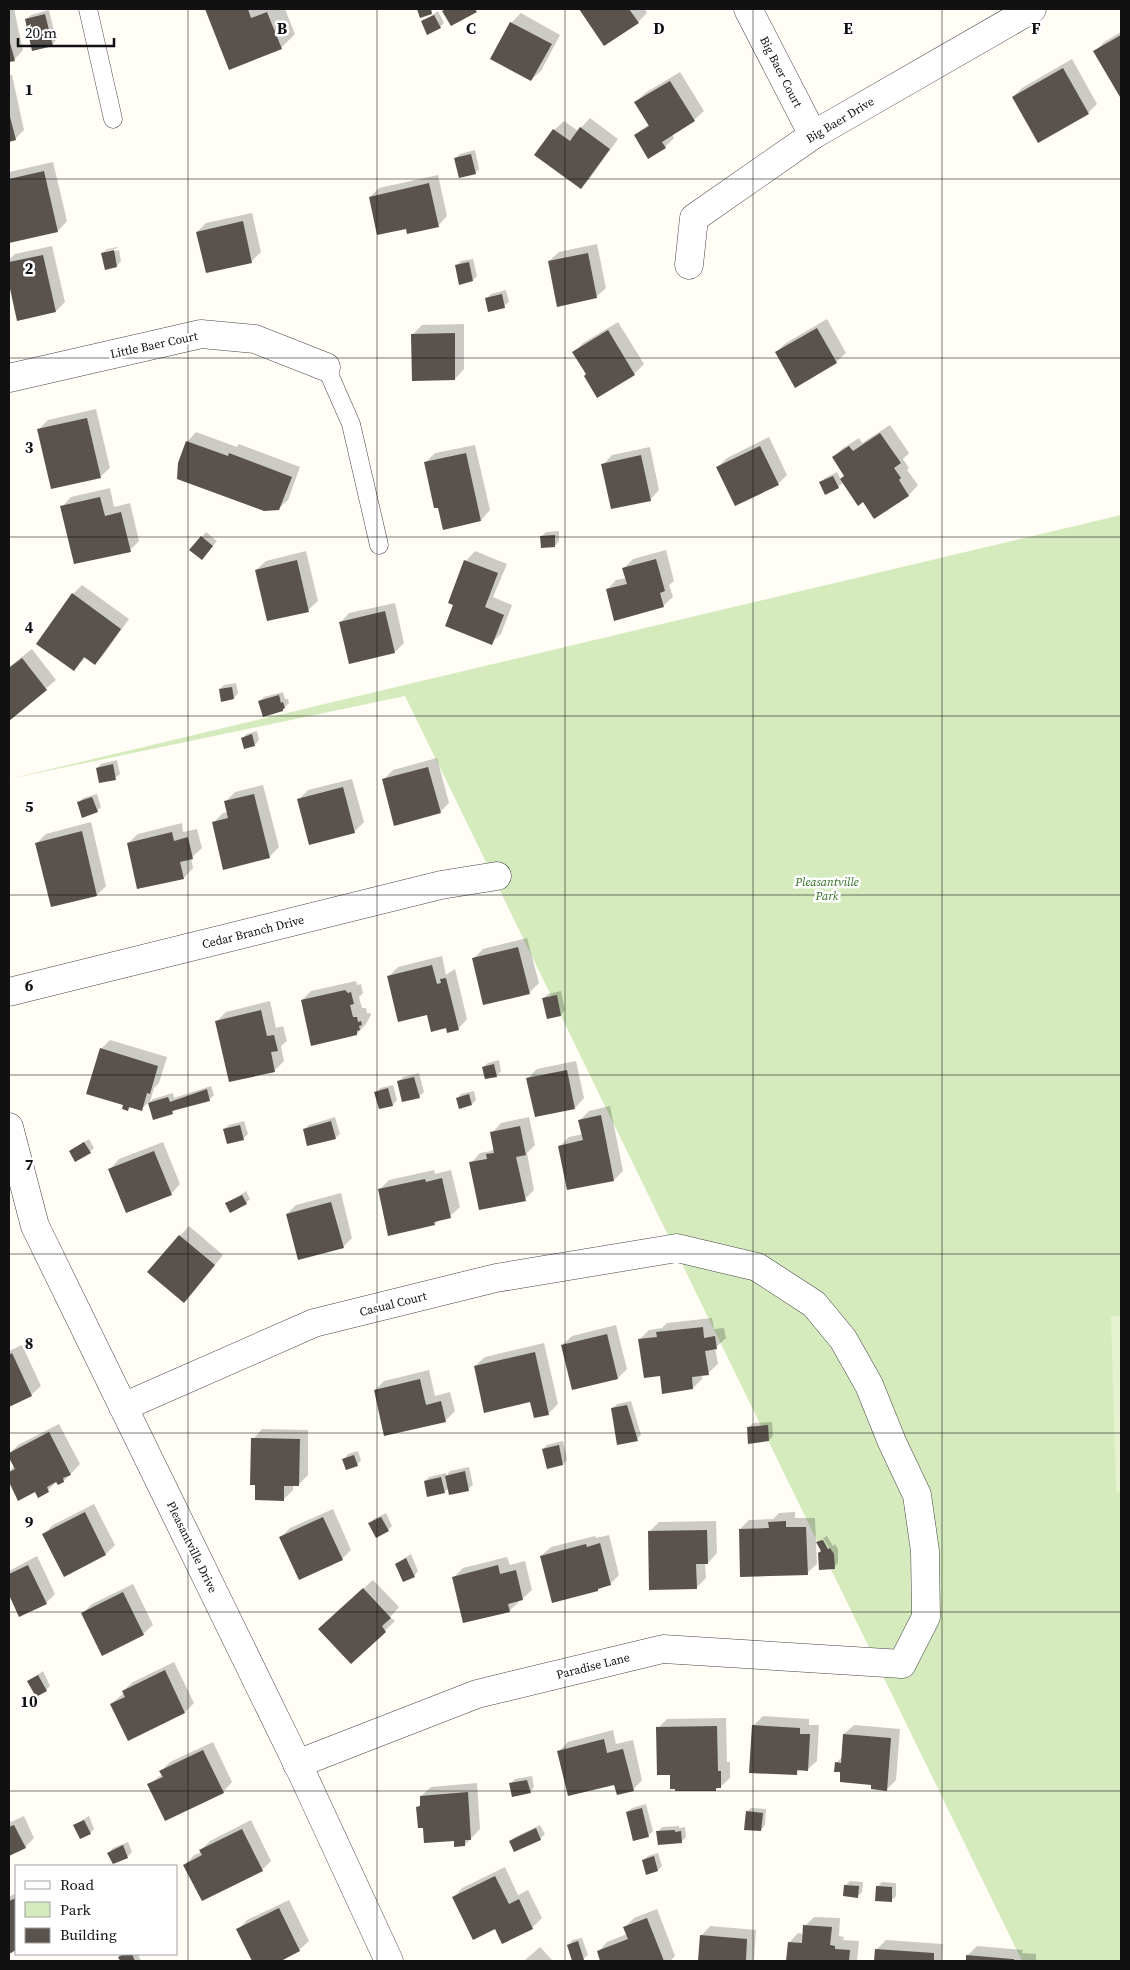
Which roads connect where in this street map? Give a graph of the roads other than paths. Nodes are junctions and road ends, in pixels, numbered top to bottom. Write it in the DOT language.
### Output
graph roads {
  1 [pos="88,9"];
  2 [pos="748,9"];
  3 [pos="1032,9"];
  4 [pos="113,119"];
  5 [pos="813,135"];
  6 [pos="689,265"];
  7 [pos="326,367"];
  8 [pos="9,378"];
  9 [pos="379,545"];
  10 [pos="497,876"];
  11 [pos="9,992"];
  12 [pos="9,1127"];
  13 [pos="123,1407"];
  14 [pos="902,1664"];
  15 [pos="297,1764"];
  16 [pos="389,1961"];
  1 -- 4 [label="lane"];
  2 -- 5 [label="street, Big Baer Court"];
  3 -- 5 [label="street, Big Baer Drive"];
  5 -- 6 [label="street, Big Baer Drive"];
  7 -- 8 [label="street, Little Baer Court"];
  7 -- 9 [label="lane"];
  10 -- 11 [label="street, Cedar Branch Drive"];
  12 -- 13 [label="street, Pleasantville Drive"];
  13 -- 14 [label="street, Casual Court"];
  13 -- 15 [label="street, Pleasantville Drive"];
  14 -- 15 [label="street, Paradise Lane"];
  15 -- 16 [label="street, Pleasantville Drive"];
}
